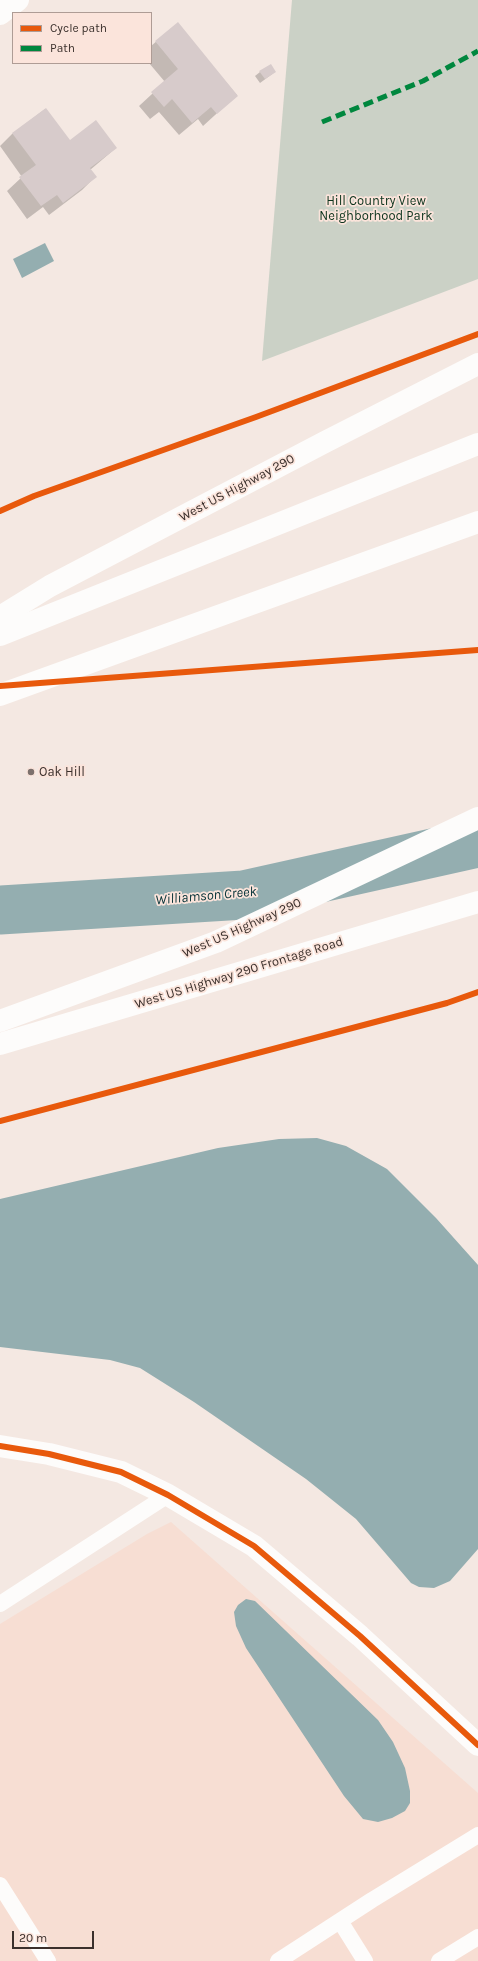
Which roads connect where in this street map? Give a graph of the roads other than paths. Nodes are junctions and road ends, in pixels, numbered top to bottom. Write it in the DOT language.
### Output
graph roads {
  1 [pos="18,0"];
  2 [pos="0,14"];
  3 [pos="478,364"];
  4 [pos="478,444"];
  5 [pos="478,522"];
  6 [pos="0,617"];
  7 [pos="0,635"];
  8 [pos="0,695"];
  9 [pos="478,818"];
  10 [pos="478,902"];
  11 [pos="0,1021"];
  12 [pos="0,1044"];
  13 [pos="0,1446"];
  14 [pos="168,1495"];
  15 [pos="0,1604"];
  16 [pos="478,1745"];
  17 [pos="478,1834"];
  18 [pos="0,1885"];
  19 [pos="340,1921"];
  20 [pos="478,1937"];
  21 [pos="445,1957"];
  22 [pos="48,1961"];
  23 [pos="278,1961"];
  24 [pos="365,1961"];
  1 -- 2 [label="main road"];
  3 -- 6 [label="main road, West US Highway 290"];
  4 -- 7 [label="main road"];
  5 -- 8 [label="main road"];
  9 -- 11 [label="main road, West US Highway 290"];
  10 -- 12 [label="main road, West US Highway 290 Frontage Road"];
  13 -- 14 [label="main road"];
  14 -- 15 [label="lane"];
  14 -- 16 [label="main road"];
  17 -- 19 [label="lane"];
  18 -- 22 [label="lane"];
  19 -- 23 [label="lane"];
  19 -- 24 [label="lane"];
  20 -- 21 [label="lane"];
}
